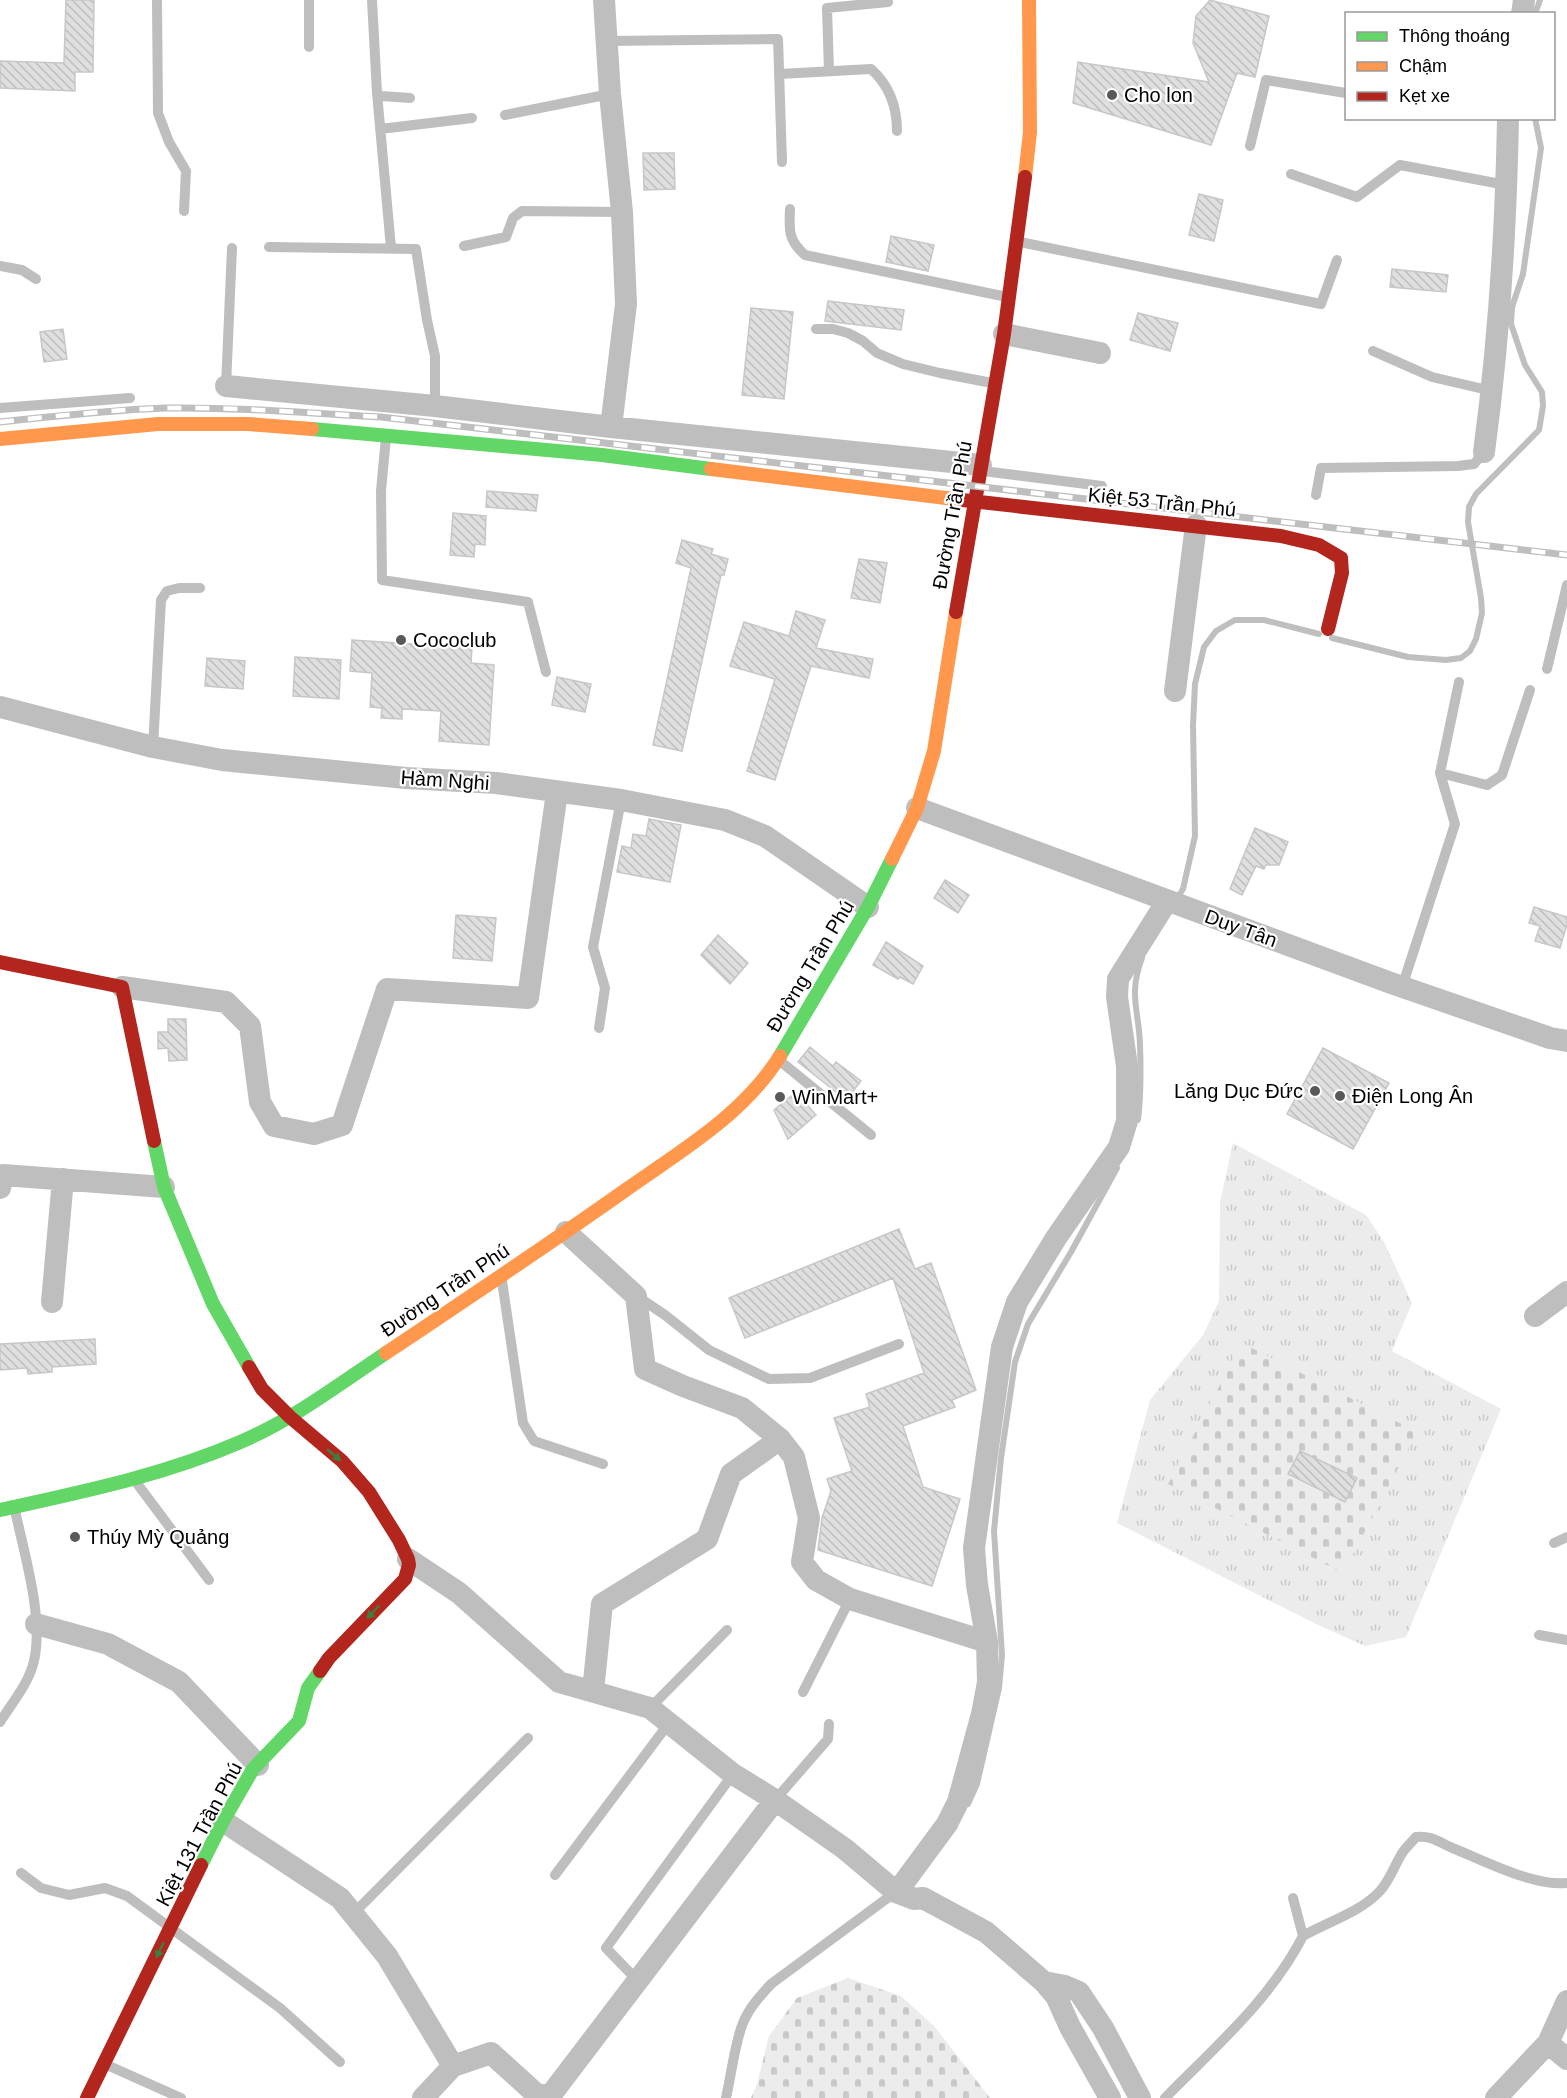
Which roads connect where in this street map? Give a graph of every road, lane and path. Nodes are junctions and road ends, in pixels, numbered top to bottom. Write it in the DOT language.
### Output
graph roads {
  1 [pos="157,0"];
  2 [pos="309,0"];
  3 [pos="372,0"];
  4 [pos="604,0"];
  5 [pos="1029,0"];
  6 [pos="888,2"];
  7 [pos="606,41"];
  8 [pos="309,47"];
  9 [pos="829,71"];
  10 [pos="780,74"];
  11 [pos="377,93"];
  12 [pos="1345,93"];
  13 [pos="610,94"];
  14 [pos="410,98"];
  15 [pos="505,115"];
  16 [pos="472,118"];
  17 [pos="1508,120"];
  18 [pos="380,129"];
  19 [pos="897,131"];
  20 [pos="1250,146"];
  21 [pos="782,162"];
  22 [pos="1291,174"];
  23 [pos="1506,185"];
  24 [pos="790,209"];
  25 [pos="184,211"];
  26 [pos="622,212"];
  27 [pos="1017,241"];
  28 [pos="464,246"];
  29 [pos="270,247"];
  30 [pos="232,248"];
  31 [pos="391,248"];
  32 [pos="1337,260"];
  33 [pos="0,267"];
  34 [pos="36,279"];
  35 [pos="1010,297"];
  36 [pos="816,329"];
  37 [pos="1004,334"];
  38 [pos="1373,351"];
  39 [pos="1100,353"];
  40 [pos="995,383"];
  41 [pos="226,386"];
  42 [pos="1492,391"];
  43 [pos="130,398"];
  44 [pos="435,406"];
  45 [pos="0,408"];
  46 [pos="611,427"];
  47 [pos="386,434"];
  48 [pos="0,439"];
  49 [pos="1484,452"];
  50 [pos="980,468"];
  51 [pos="1102,486"];
  52 [pos="1316,495"];
  53 [pos="974,501"];
  54 [pos="1196,525"];
  55 [pos="1567,585"];
  56 [pos="200,588"];
  57 [pos="1328,629"];
  58 [pos="1547,669"];
  59 [pos="546,672"];
  60 [pos="1459,682"];
  61 [pos="1530,690"];
  62 [pos="1175,691"];
  63 [pos="0,707"];
  64 [pos="153,747"];
  65 [pos="1440,773"];
  66 [pos="557,792"];
  67 [pos="621,800"];
  68 [pos="917,808"];
  69 [pos="1173,904"];
  70 [pos="868,907"];
  71 [pos="0,962"];
  72 [pos="122,987"];
  73 [pos="1402,987"];
  74 [pos="599,1028"];
  75 [pos="1567,1041"];
  76 [pos="778,1059"];
  77 [pos="871,1135"];
  78 [pos="63,1179"];
  79 [pos="0,1188"];
  80 [pos="164,1188"];
  81 [pos="566,1232"];
  82 [pos="501,1275"];
  83 [pos="1567,1292"];
  84 [pos="636,1296"];
  85 [pos="52,1302"];
  86 [pos="1535,1316"];
  87 [pos="899,1344"];
  88 [pos="290,1417"];
  89 [pos="780,1439"];
  90 [pos="603,1464"];
  91 [pos="134,1480"];
  92 [pos="15,1507"];
  93 [pos="0,1510"];
  94 [pos="1567,1537"];
  95 [pos="1554,1543"];
  96 [pos="408,1559"];
  97 [pos="209,1580"];
  98 [pos="850,1599"];
  99 [pos="36,1624"];
  100 [pos="727,1630"];
  101 [pos="1539,1635"];
  102 [pos="1567,1640"];
  103 [pos="987,1642"];
  104 [pos="593,1692"];
  105 [pos="803,1692"];
  106 [pos="650,1708"];
  107 [pos="3,1712"];
  108 [pos="0,1722"];
  109 [pos="669,1723"];
  110 [pos="829,1724"];
  111 [pos="528,1737"];
  112 [pos="258,1765"];
  113 [pos="733,1774"];
  114 [pos="775,1800"];
  115 [pos="223,1821"];
  116 [pos="21,1873"];
  117 [pos="555,1875"];
  118 [pos="1567,1883"];
  119 [pos="900,1891"];
  120 [pos="1293,1898"];
  121 [pos="353,1914"];
  122 [pos="171,1928"];
  123 [pos="1303,1936"];
  124 [pos="637,1980"];
  125 [pos="1044,1982"];
  126 [pos="1567,2001"];
  127 [pos="1548,2043"];
  128 [pos="1567,2059"];
  129 [pos="340,2062"];
  130 [pos="104,2064"];
  131 [pos="453,2066"];
  132 [pos="548,2097"];
  133 [pos="87,2098"];
  134 [pos="181,2098"];
  135 [pos="423,2098"];
  136 [pos="726,2098"];
  137 [pos="1110,2098"];
  138 [pos="1140,2098"];
  139 [pos="1165,2098"];
  140 [pos="1496,2098"];
  1 -- 25 [label="lane"];
  2 -- 8 [label="lane"];
  3 -- 11 [label="lane"];
  4 -- 7 [label="street"];
  5 -- 27 [label="street, Đường Trần Phú"];
  6 -- 9 [label="lane"];
  7 -- 10 [label="lane"];
  7 -- 13 [label="street"];
  9 -- 10 [label="lane"];
  9 -- 19 [label="lane"];
  10 -- 21 [label="lane"];
  11 -- 14 [label="lane"];
  11 -- 18 [label="lane"];
  12 -- 20 [label="lane"];
  13 -- 15 [label="lane"];
  13 -- 26 [label="street"];
  16 -- 18 [label="lane"];
  17 -- 23 [label="street"];
  18 -- 31 [label="lane"];
  22 -- 23 [label="lane"];
  23 -- 42 [label="street"];
  24 -- 35 [label="lane"];
  26 -- 28 [label="lane"];
  26 -- 46 [label="street"];
  27 -- 32 [label="lane"];
  27 -- 35 [label="street, Đường Trần Phú"];
  29 -- 31 [label="lane"];
  30 -- 41 [label="lane"];
  31 -- 44 [label="lane"];
  33 -- 34 [label="lane"];
  35 -- 37 [label="street, Đường Trần Phú"];
  36 -- 40 [label="lane"];
  37 -- 39 [label="street"];
  37 -- 40 [label="street, Đường Trần Phú"];
  38 -- 42 [label="lane"];
  40 -- 50 [label="street, Đường Trần Phú"];
  41 -- 44 [label="street"];
  42 -- 49 [label="street"];
  43 -- 45 [label="lane"];
  44 -- 46 [label="street"];
  46 -- 50 [label="street"];
  47 -- 48 [label="street, Kiệt 53 Trần Phú"];
  47 -- 53 [label="street, Kiệt 53 Trần Phú"];
  47 -- 59 [label="lane"];
  49 -- 52 [label="lane"];
  50 -- 51 [label="lane"];
  50 -- 53 [label="street, Đường Trần Phú"];
  53 -- 54 [label="street, Kiệt 53 Trần Phú"];
  53 -- 68 [label="street, Đường Trần Phú"];
  54 -- 57 [label="street, Kiệt 53 Trần Phú"];
  54 -- 62 [label="street"];
  55 -- 58 [label="lane"];
  56 -- 64 [label="lane"];
  60 -- 65 [label="lane"];
  61 -- 65 [label="lane"];
  63 -- 64 [label="street, Hàm Nghi"];
  64 -- 66 [label="street, Hàm Nghi"];
  65 -- 73 [label="lane"];
  66 -- 67 [label="street, Hàm Nghi"];
  66 -- 72 [label="street"];
  67 -- 70 [label="street, Hàm Nghi"];
  67 -- 74 [label="lane"];
  68 -- 69 [label="street, Duy Tân"];
  68 -- 70 [label="street, Đường Trần Phú"];
  69 -- 73 [label="street, Duy Tân"];
  69 -- 103 [label="street"];
  70 -- 76 [label="street, Đường Trần Phú"];
  71 -- 72 [label="street"];
  72 -- 80 [label="street"];
  73 -- 75 [label="street, Duy Tân"];
  76 -- 77 [label="lane"];
  76 -- 81 [label="street, Đường Trần Phú"];
  78 -- 79 [label="street"];
  78 -- 80 [label="street"];
  78 -- 85 [label="street"];
  80 -- 88 [label="street"];
  81 -- 82 [label="street, Đường Trần Phú"];
  81 -- 84 [label="street"];
  82 -- 88 [label="street, Đường Trần Phú"];
  82 -- 90 [label="lane"];
  83 -- 86 [label="street"];
  84 -- 87 [label="lane"];
  84 -- 89 [label="street"];
  88 -- 91 [label="street, Đường Trần Phú"];
  88 -- 96 [label="street, one-way"];
  89 -- 98 [label="street"];
  89 -- 104 [label="street"];
  91 -- 92 [label="street, Đường Trần Phú"];
  91 -- 97 [label="lane"];
  92 -- 93 [label="street, Đường Trần Phú"];
  92 -- 99 [label="lane"];
  94 -- 95 [label="lane"];
  96 -- 104 [label="street"];
  96 -- 112 [label="street, Kiệt 131 Trần Phú, one-way"];
  98 -- 103 [label="street"];
  98 -- 105 [label="lane"];
  99 -- 107 [label="lane"];
  99 -- 112 [label="street"];
  100 -- 106 [label="lane"];
  101 -- 102 [label="lane"];
  103 -- 119 [label="street"];
  104 -- 106 [label="street"];
  106 -- 109 [label="street"];
  107 -- 108 [label="lane"];
  109 -- 113 [label="street"];
  109 -- 117 [label="lane"];
  110 -- 114 [label="lane"];
  111 -- 121 [label="lane"];
  112 -- 115 [label="street, Kiệt 131 Trần Phú"];
  113 -- 114 [label="street"];
  113 -- 124 [label="lane"];
  114 -- 119 [label="street"];
  114 -- 124 [label="street"];
  115 -- 121 [label="street"];
  115 -- 122 [label="street, Kiệt 131 Trần Phú"];
  116 -- 122 [label="lane"];
  118 -- 123 [label="lane"];
  119 -- 125 [label="street"];
  119 -- 136 [label="lane"];
  120 -- 123 [label="lane"];
  121 -- 131 [label="street"];
  122 -- 129 [label="lane"];
  122 -- 130 [label="street, Kiệt 131 Trần Phú, one-way"];
  123 -- 139 [label="lane"];
  124 -- 132 [label="street"];
  125 -- 137 [label="street"];
  125 -- 138 [label="street"];
  126 -- 127 [label="street"];
  127 -- 128 [label="street"];
  127 -- 140 [label="street"];
  130 -- 133 [label="street, Kiệt 131 Trần Phú"];
  130 -- 134 [label="lane"];
  131 -- 132 [label="street"];
  131 -- 135 [label="street"];
}
